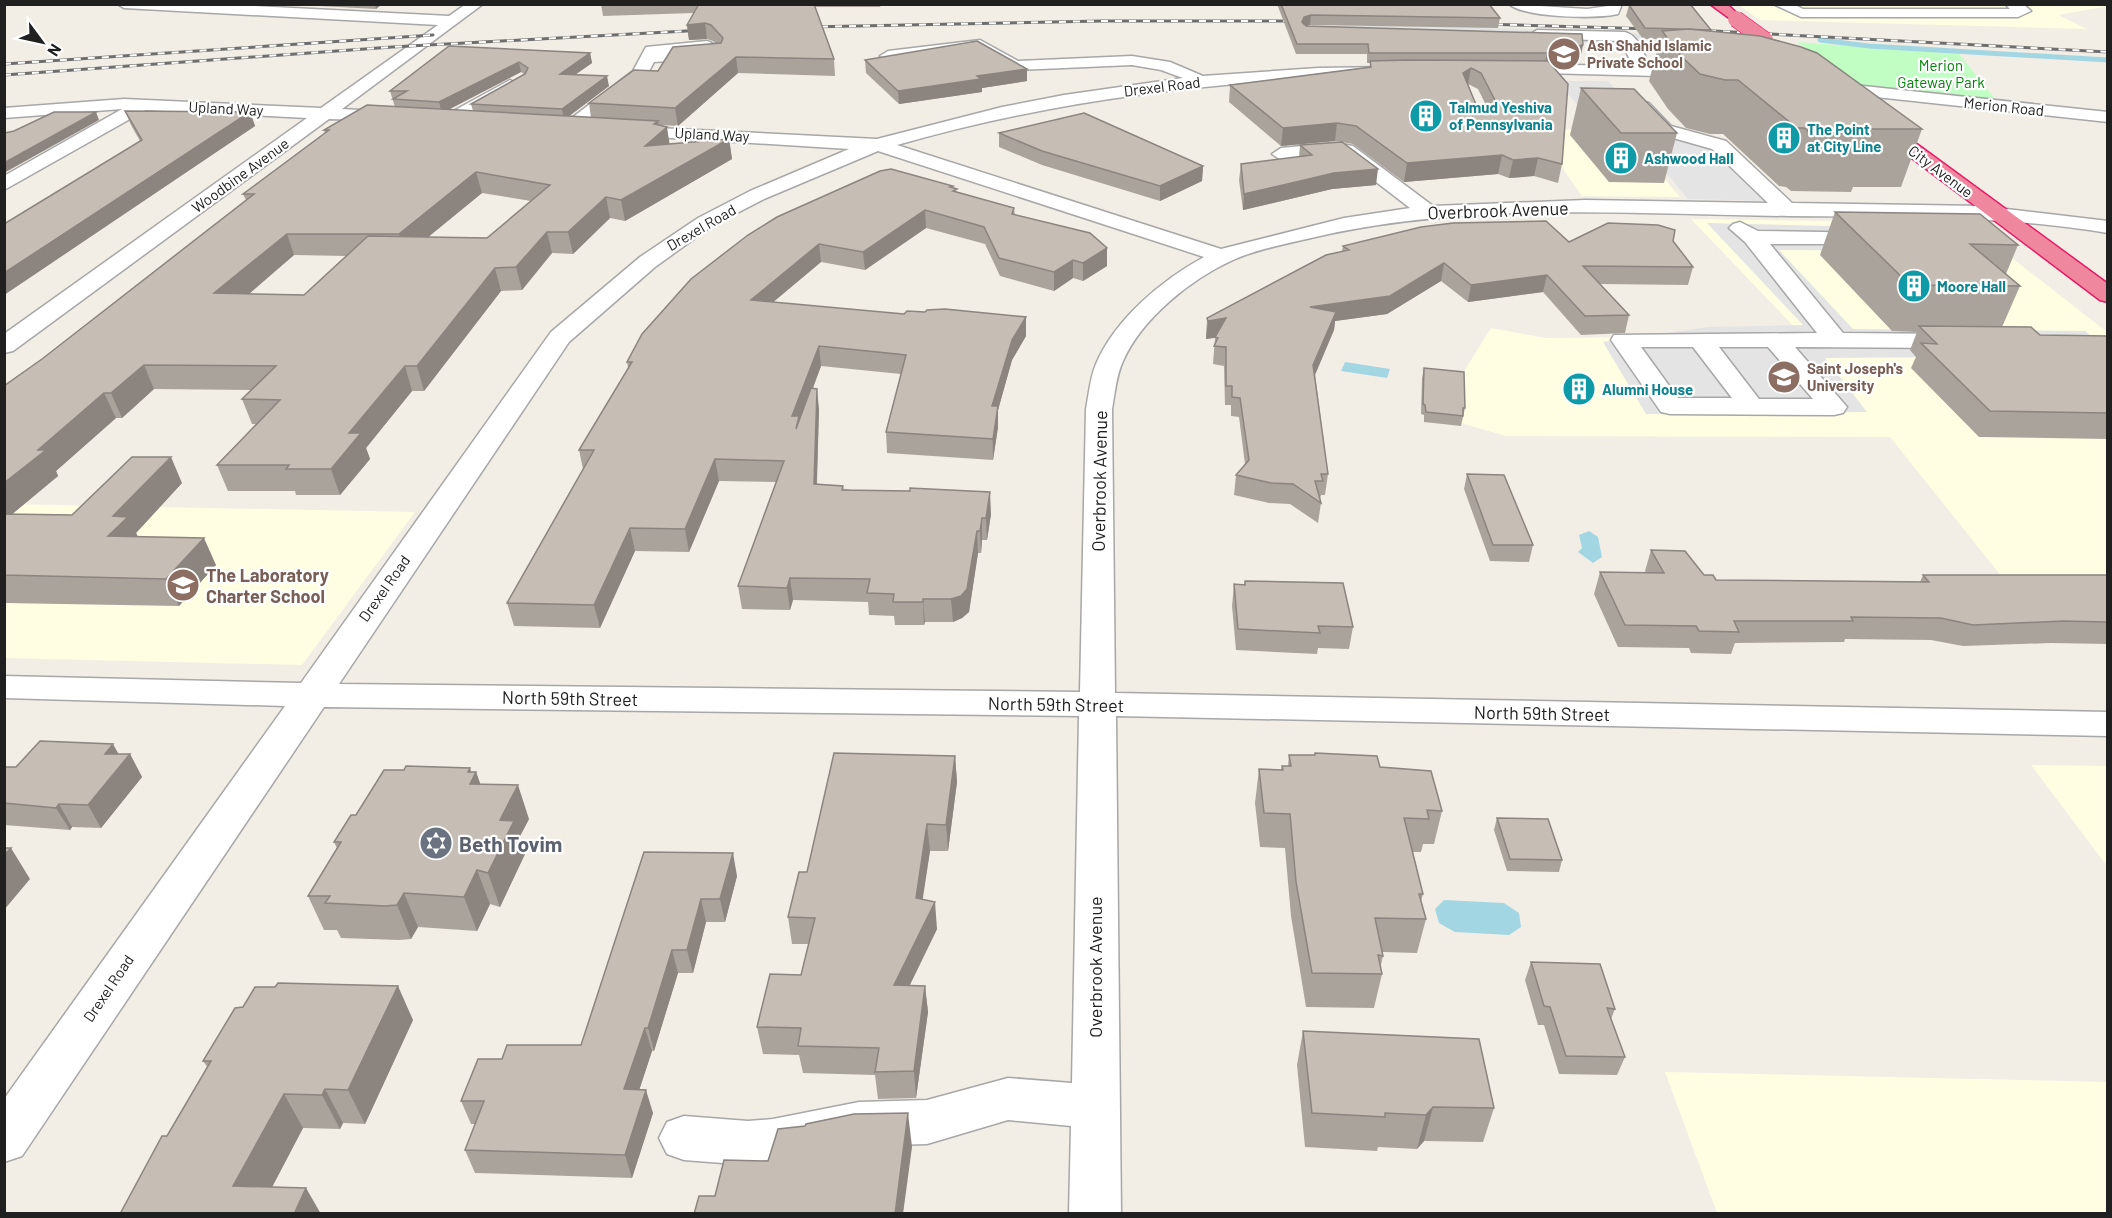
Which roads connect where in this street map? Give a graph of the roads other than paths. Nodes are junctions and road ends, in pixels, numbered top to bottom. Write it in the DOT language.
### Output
graph roads {
  1 [pos="124,4"];
  2 [pos="476,4"];
  3 [pos="1516,4"];
  4 [pos="1615,4"];
  5 [pos="1717,4"];
  6 [pos="1780,4"];
  7 [pos="1970,4"];
  8 [pos="2012,4"];
  9 [pos="1986,13"];
  10 [pos="454,21"];
  11 [pos="1520,35"];
  12 [pos="1632,45"];
  13 [pos="1651,46"];
  14 [pos="1780,51"];
  15 [pos="888,56"];
  16 [pos="649,57"];
  17 [pos="1490,69"];
  18 [pos="1609,71"];
  19 [pos="1643,71"];
  20 [pos="1394,73"];
  21 [pos="1709,73"];
  22 [pos="520,79"];
  23 [pos="1200,81"];
  24 [pos="1819,84"];
  25 [pos="45,93"];
  26 [pos="4,97"];
  27 [pos="143,104"];
  28 [pos="88,105"];
  29 [pos="17,106"];
  30 [pos="324,114"];
  31 [pos="2108,117"];
  32 [pos="4,120"];
  33 [pos="446,120"];
  34 [pos="479,122"];
  35 [pos="546,126"];
  36 [pos="569,127"];
  37 [pos="877,145"];
  38 [pos="1281,154"];
  39 [pos="4,184"];
  40 [pos="1724,209"];
  41 [pos="1787,210"];
  42 [pos="1912,211"];
  43 [pos="1428,212"];
  44 [pos="1997,212"];
  45 [pos="2108,227"];
  46 [pos="1930,230"];
  47 [pos="1753,237"];
  48 [pos="1891,238"];
  49 [pos="1222,256"];
  50 [pos="2108,295"];
  51 [pos="1836,339"];
  52 [pos="1700,340"];
  53 [pos="1775,340"];
  54 [pos="1978,342"];
  55 [pos="4,346"];
  56 [pos="1752,407"];
  57 [pos="4,687"];
  58 [pos="310,695"];
  59 [pos="1096,704"];
  60 [pos="2108,724"];
  61 [pos="1095,1107"];
  62 [pos="684,1138"];
  63 [pos="4,1140"];
  64 [pos="1095,1214"];
  1 -- 10 [label="street"];
  2 -- 10 [label="street, Woodbine Avenue"];
  3 -- 4 [label="street"];
  5 -- 14 [label="highway, bridge"];
  6 -- 9 [label="street"];
  7 -- 9 [label="street"];
  8 -- 9 [label="street"];
  10 -- 30 [label="street, Woodbine Avenue"];
  11 -- 12 [label="street"];
  12 -- 13 [label="street"];
  12 -- 19 [label="street"];
  15 -- 23 [label="street"];
  16 -- 36 [label="street"];
  17 -- 18 [label="street"];
  18 -- 19 [label="street"];
  18 -- 41 [label="street"];
  19 -- 21 [label="street"];
  20 -- 23 [label="street, Drexel Road"];
  22 -- 33 [label="street"];
  23 -- 37 [label="street, Drexel Road"];
  24 -- 31 [label="street, Merion Road"];
  24 -- 44 [label="highway, City Avenue"];
  25 -- 28 [label="street"];
  26 -- 29 [label="street, Upland Way"];
  27 -- 28 [label="street, Upland Way"];
  27 -- 30 [label="street, Upland Way"];
  27 -- 39 [label="street"];
  28 -- 29 [label="street, Upland Way"];
  29 -- 32 [label="street"];
  30 -- 33 [label="street, Upland Way"];
  30 -- 55 [label="street, Woodbine Avenue"];
  33 -- 34 [label="street, Upland Way"];
  35 -- 36 [label="street, Upland Way"];
  36 -- 37 [label="street, Upland Way"];
  37 -- 49 [label="street, Upland Way"];
  37 -- 58 [label="street, Drexel Road"];
  38 -- 43 [label="street"];
  40 -- 41 [label="street, Overbrook Avenue"];
  40 -- 43 [label="street, Overbrook Avenue"];
  40 -- 47 [label="street"];
  41 -- 42 [label="street, Overbrook Avenue"];
  42 -- 44 [label="street, Overbrook Avenue"];
  42 -- 46 [label="street"];
  43 -- 49 [label="street, Overbrook Avenue"];
  44 -- 45 [label="street, Overbrook Avenue"];
  44 -- 50 [label="highway, City Avenue"];
  47 -- 48 [label="street"];
  47 -- 51 [label="street"];
  49 -- 59 [label="street, Overbrook Avenue"];
  51 -- 53 [label="street"];
  51 -- 54 [label="street"];
  52 -- 53 [label="street"];
  52 -- 56 [label="street"];
  52 -- 56 [label="street"];
  53 -- 56 [label="street"];
  57 -- 58 [label="street, North 59th Street"];
  58 -- 59 [label="street, North 59th Street"];
  58 -- 63 [label="street, Drexel Road"];
  59 -- 60 [label="street, North 59th Street"];
  59 -- 61 [label="street, Overbrook Avenue"];
  61 -- 62 [label="street"];
  61 -- 64 [label="street, Overbrook Avenue"];
}
